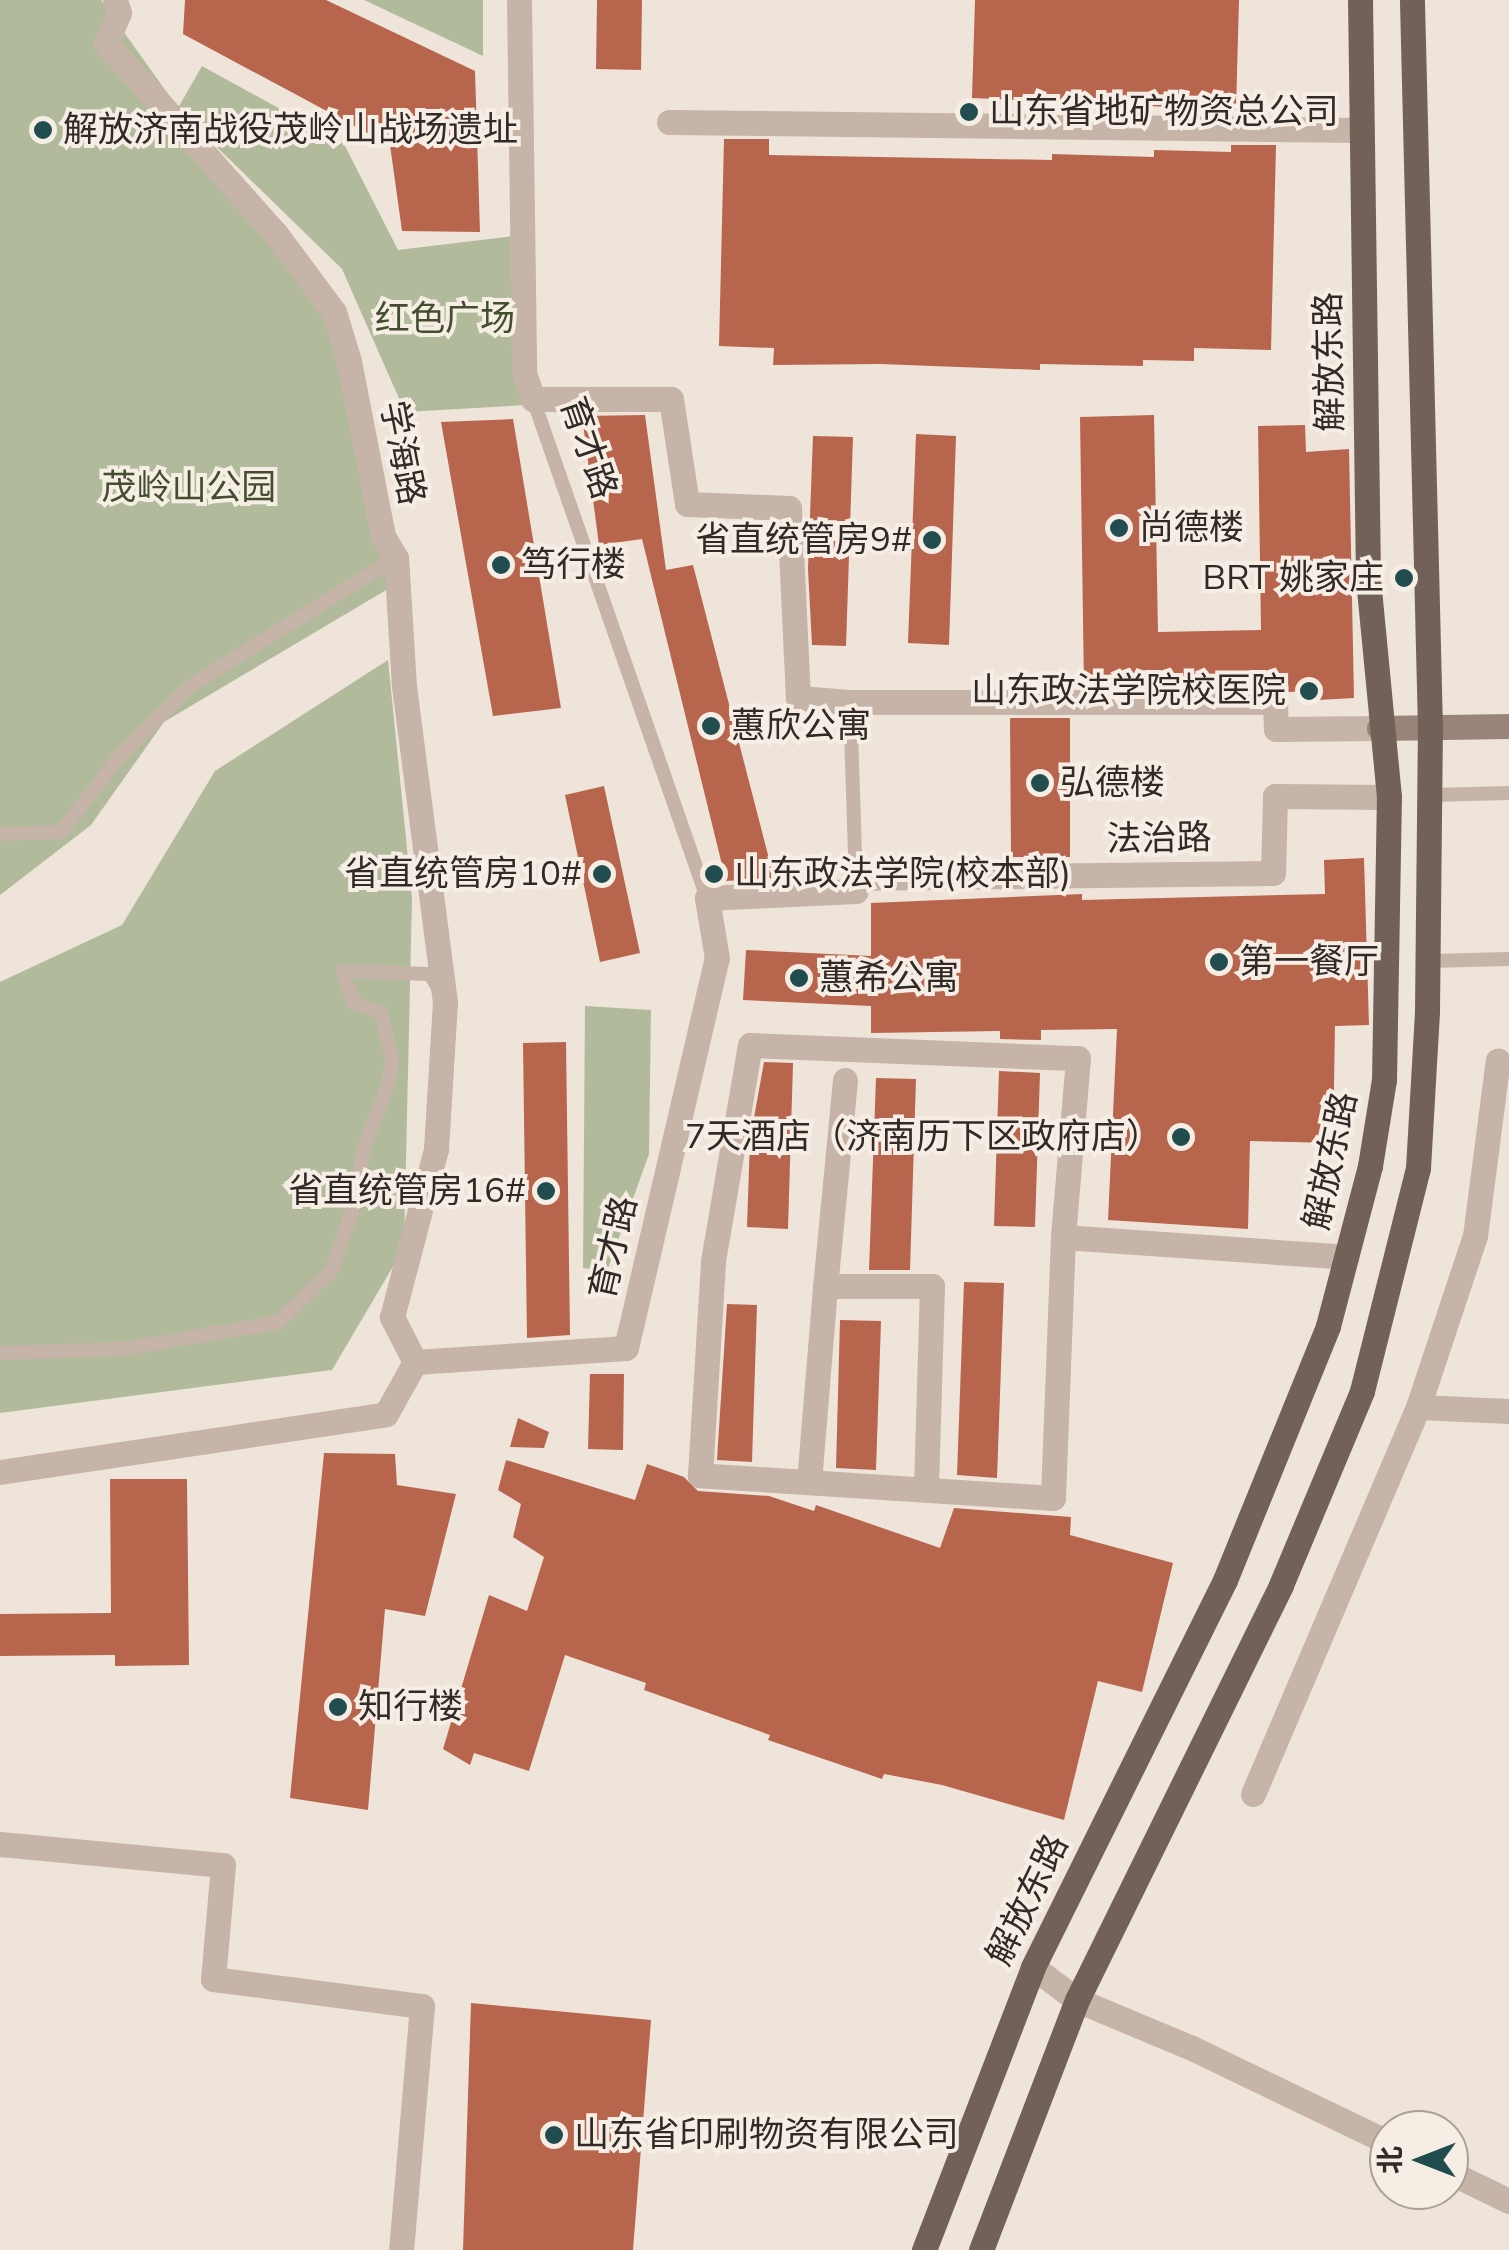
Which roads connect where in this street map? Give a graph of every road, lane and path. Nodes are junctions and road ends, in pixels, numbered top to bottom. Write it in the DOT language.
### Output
graph roads {
  1 [pos="115,0"];
  2 [pos="518,0"];
  3 [pos="1360,0"];
  4 [pos="1412,0"];
  5 [pos="669,122"];
  6 [pos="1362,130"];
  7 [pos="534,399"];
  8 [pos="396,558"];
  9 [pos="850,702"];
  10 [pos="1509,726"];
  11 [pos="1380,728"];
  12 [pos="1430,728"];
  13 [pos="1509,793"];
  14 [pos="1430,795"];
  15 [pos="1389,797"];
  16 [pos="0,834"];
  17 [pos="856,885"];
  18 [pos="708,898"];
  19 [pos="1509,959"];
  20 [pos="1428,961"];
  21 [pos="445,1002"];
  22 [pos="1498,1060"];
  23 [pos="846,1080"];
  24 [pos="1063,1237"];
  25 [pos="1346,1257"];
  26 [pos="825,1286"];
  27 [pos="0,1353"];
  28 [pos="415,1362"];
  29 [pos="1418,1407"];
  30 [pos="1509,1411"];
  31 [pos="0,1472"];
  32 [pos="809,1482"];
  33 [pos="926,1490"];
  34 [pos="1253,1794"];
  35 [pos="0,1844"];
  36 [pos="1033,1967"];
  37 [pos="1078,2000"];
  38 [pos="1369,2133"];
  39 [pos="1469,2181"];
  40 [pos="1509,2200"];
  41 [pos="401,2250"];
  42 [pos="924,2250"];
  43 [pos="981,2250"];
  1 -- 8 [label="street, 学海路"];
  2 -- 7 [label="street, 育才路"];
  3 -- 6 [label="main road, 解放东路"];
  4 -- 12 [label="main road"];
  5 -- 6 [label="street"];
  6 -- 11 [label="main road, 解放东路"];
  7 -- 9 [label="street"];
  7 -- 18 [label="lane, 育才路"];
  8 -- 16 [label="lane"];
  8 -- 21 [label="street, 学海路"];
  9 -- 11 [label="street"];
  9 -- 17 [label="lane"];
  10 -- 12 [label="main road"];
  11 -- 12 [label="main road"];
  11 -- 15 [label="main road, 解放东路"];
  12 -- 14 [label="main road"];
  13 -- 14 [label="lane"];
  14 -- 20 [label="main road"];
  15 -- 17 [label="street, 法治路"];
  15 -- 25 [label="main road, 解放东路"];
  17 -- 18 [label="street"];
  18 -- 28 [label="street, 育才路"];
  19 -- 20 [label="lane"];
  20 -- 37 [label="main road"];
  21 -- 27 [label="lane"];
  21 -- 28 [label="street, 学海路"];
  22 -- 29 [label="street"];
  23 -- 26 [label="street"];
  24 -- 25 [label="street"];
  24 -- 32 [label="street"];
  24 -- 33 [label="street"];
  25 -- 36 [label="main road, 解放东路"];
  26 -- 32 [label="street"];
  26 -- 33 [label="street"];
  28 -- 31 [label="street"];
  29 -- 30 [label="street"];
  29 -- 34 [label="street"];
  32 -- 33 [label="street"];
  35 -- 41 [label="street"];
  36 -- 37 [label="street"];
  36 -- 42 [label="main road, 解放东路"];
  37 -- 38 [label="street"];
  37 -- 43 [label="main road"];
  39 -- 40 [label="street"];
}
